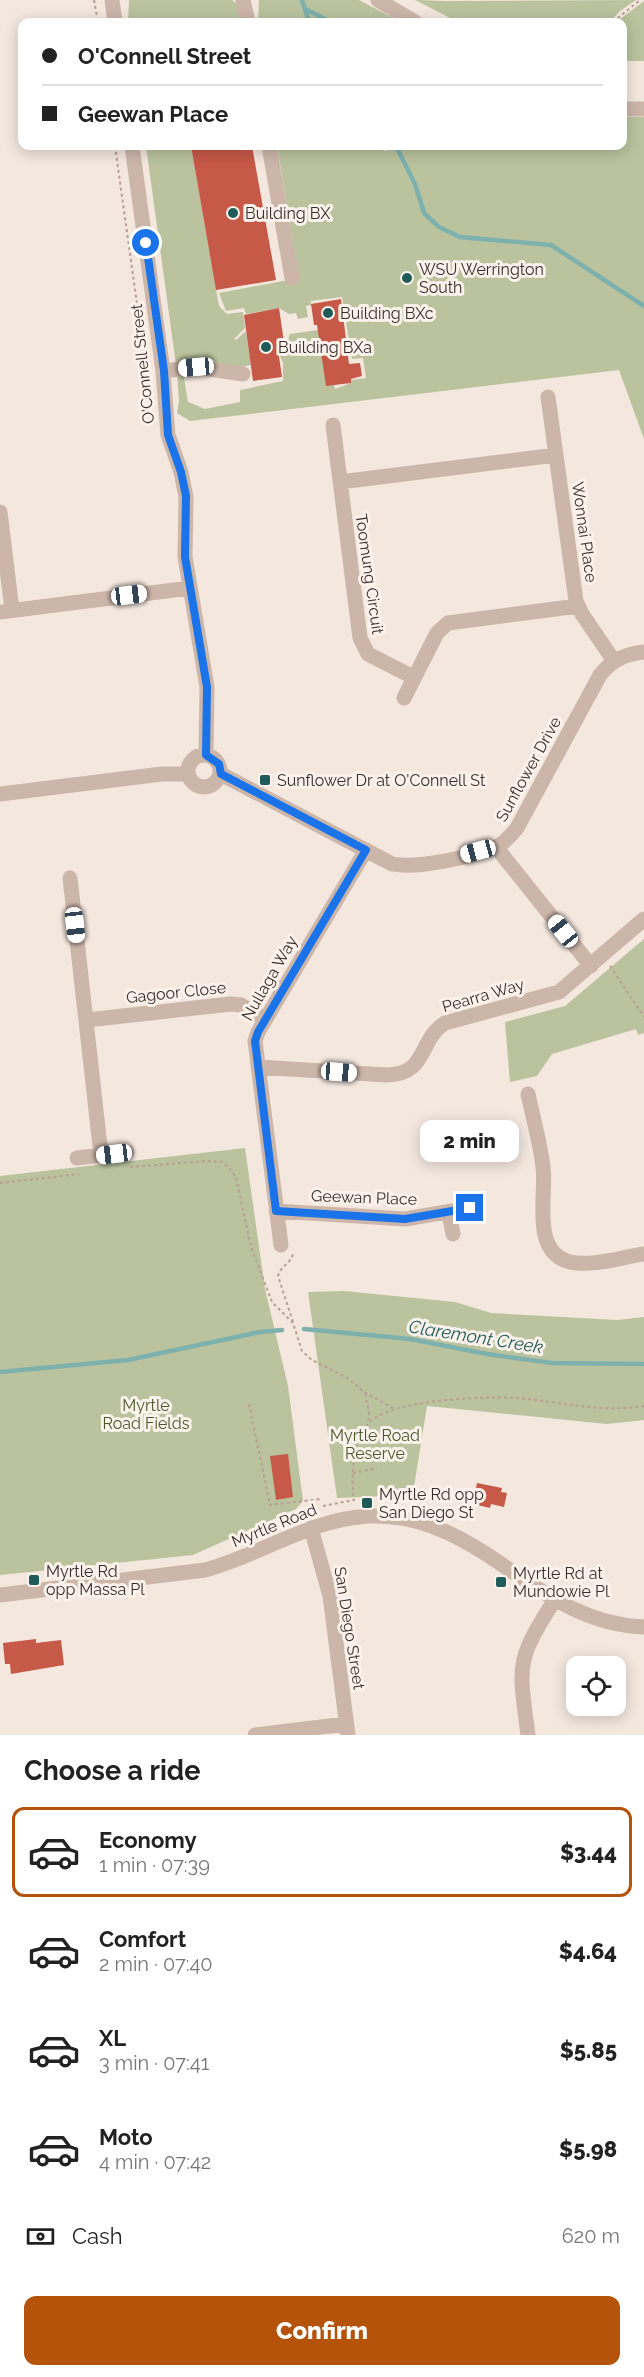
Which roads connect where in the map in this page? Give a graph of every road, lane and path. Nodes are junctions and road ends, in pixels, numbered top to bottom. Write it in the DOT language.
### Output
graph roads {
  1 [pos="94,0"];
  2 [pos="112,0"];
  3 [pos="243,0"];
  4 [pos="378,0"];
  5 [pos="640,0"];
  6 [pos="97,18"];
  7 [pos="114,18"];
  8 [pos="247,18"];
  9 [pos="408,18"];
  10 [pos="617,18"];
  11 [pos="627,109"];
  12 [pos="644,109"];
  13 [pos="116,150"];
  14 [pos="133,150"];
  15 [pos="270,150"];
  16 [pos="292,278"];
  17 [pos="164,371"];
  18 [pos="243,374"];
  19 [pos="147,376"];
  20 [pos="548,397"];
  21 [pos="333,425"];
  22 [pos="556,455"];
  23 [pos="340,482"];
  24 [pos="0,512"];
  25 [pos="190,588"];
  26 [pos="578,606"];
  27 [pos="6,611"];
  28 [pos="644,652"];
  29 [pos="614,661"];
  30 [pos="413,677"];
  31 [pos="404,698"];
  32 [pos="206,755"];
  33 [pos="188,774"];
  34 [pos="221,774"];
  35 [pos="0,794"];
  36 [pos="496,847"];
  37 [pos="366,850"];
  38 [pos="69,878"];
  39 [pos="644,919"];
  40 [pos="597,962"];
  41 [pos="644,1017"];
  42 [pos="265,1019"];
  43 [pos="87,1020"];
  44 [pos="258,1067"];
  45 [pos="528,1094"];
  46 [pos="101,1155"];
  47 [pos="77,1158"];
  48 [pos="125,1160"];
  49 [pos="81,1173"];
  50 [pos="0,1183"];
  51 [pos="470,1208"];
  52 [pos="276,1211"];
  53 [pos="449,1213"];
  54 [pos="453,1234"];
  55 [pos="287,1248"];
  56 [pos="644,1254"];
  57 [pos="293,1323"];
  58 [pos="364,1392"];
  59 [pos="249,1404"];
  60 [pos="644,1406"];
  61 [pos="393,1408"];
  62 [pos="368,1424"];
  63 [pos="377,1468"];
  64 [pos="352,1473"];
  65 [pos="321,1499"];
  66 [pos="322,1506"];
  67 [pos="311,1528"];
  68 [pos="0,1595"];
  69 [pos="554,1601"];
  70 [pos="644,1627"];
  71 [pos="347,1729"];
  72 [pos="255,1735"];
  73 [pos="528,1735"];
  1 -- 6 [label="path"];
  2 -- 7 [label="street"];
  3 -- 8 [label="street"];
  4 -- 9 [label="street"];
  5 -- 10 [label="path"];
  11 -- 12 [label="street"];
  13 -- 19 [label="path"];
  14 -- 17 [label="street, O'Connell Street"];
  15 -- 16 [label="street"];
  17 -- 18 [label="street"];
  17 -- 25 [label="street, O'Connell Street"];
  20 -- 22 [label="street, Wonnai Place"];
  21 -- 23 [label="street, Toomung Circuit"];
  22 -- 23 [label="street"];
  22 -- 26 [label="street, Wonnai Place"];
  23 -- 30 [label="street, Toomung Circuit"];
  24 -- 27 [label="street"];
  25 -- 27 [label="street"];
  25 -- 32 [label="street, O'Connell Street"];
  26 -- 29 [label="street, Wonnai Place"];
  26 -- 30 [label="street"];
  28 -- 29 [label="street"];
  29 -- 36 [label="street, Sunflower Drive"];
  30 -- 31 [label="street"];
  32 -- 33 [label="street"];
  32 -- 34 [label="street"];
  33 -- 34 [label="street"];
  33 -- 35 [label="street"];
  34 -- 37 [label="street"];
  36 -- 37 [label="street"];
  36 -- 40 [label="street"];
  37 -- 42 [label="street, Nullaga Way"];
  38 -- 43 [label="street"];
  39 -- 40 [label="street, Pearra Way"];
  40 -- 41 [label="path"];
  40 -- 44 [label="street, Pearra Way"];
  42 -- 43 [label="street, Gagoor Close"];
  42 -- 44 [label="street, Nullaga Way"];
  43 -- 46 [label="street"];
  44 -- 52 [label="street, Nullaga Way"];
  45 -- 56 [label="street"];
  46 -- 47 [label="street"];
  46 -- 48 [label="street"];
  48 -- 57 [label="path"];
  49 -- 50 [label="path"];
  51 -- 53 [label="street, Geewan Place"];
  52 -- 53 [label="street, Geewan Place"];
  52 -- 55 [label="street, Nullaga Way"];
  53 -- 54 [label="street"];
  55 -- 57 [label="path"];
  57 -- 58 [label="path"];
  58 -- 61 [label="path"];
  58 -- 62 [label="path"];
  59 -- 65 [label="path"];
  60 -- 61 [label="path"];
  61 -- 62 [label="path"];
  62 -- 64 [label="path"];
  63 -- 64 [label="path"];
  64 -- 66 [label="path"];
  67 -- 68 [label="street, Myrtle Road"];
  67 -- 69 [label="street, Myrtle Road"];
  67 -- 71 [label="street, San Diego Street"];
  69 -- 70 [label="street, Myrtle Road"];
  69 -- 73 [label="street"];
  71 -- 72 [label="street"];
}
